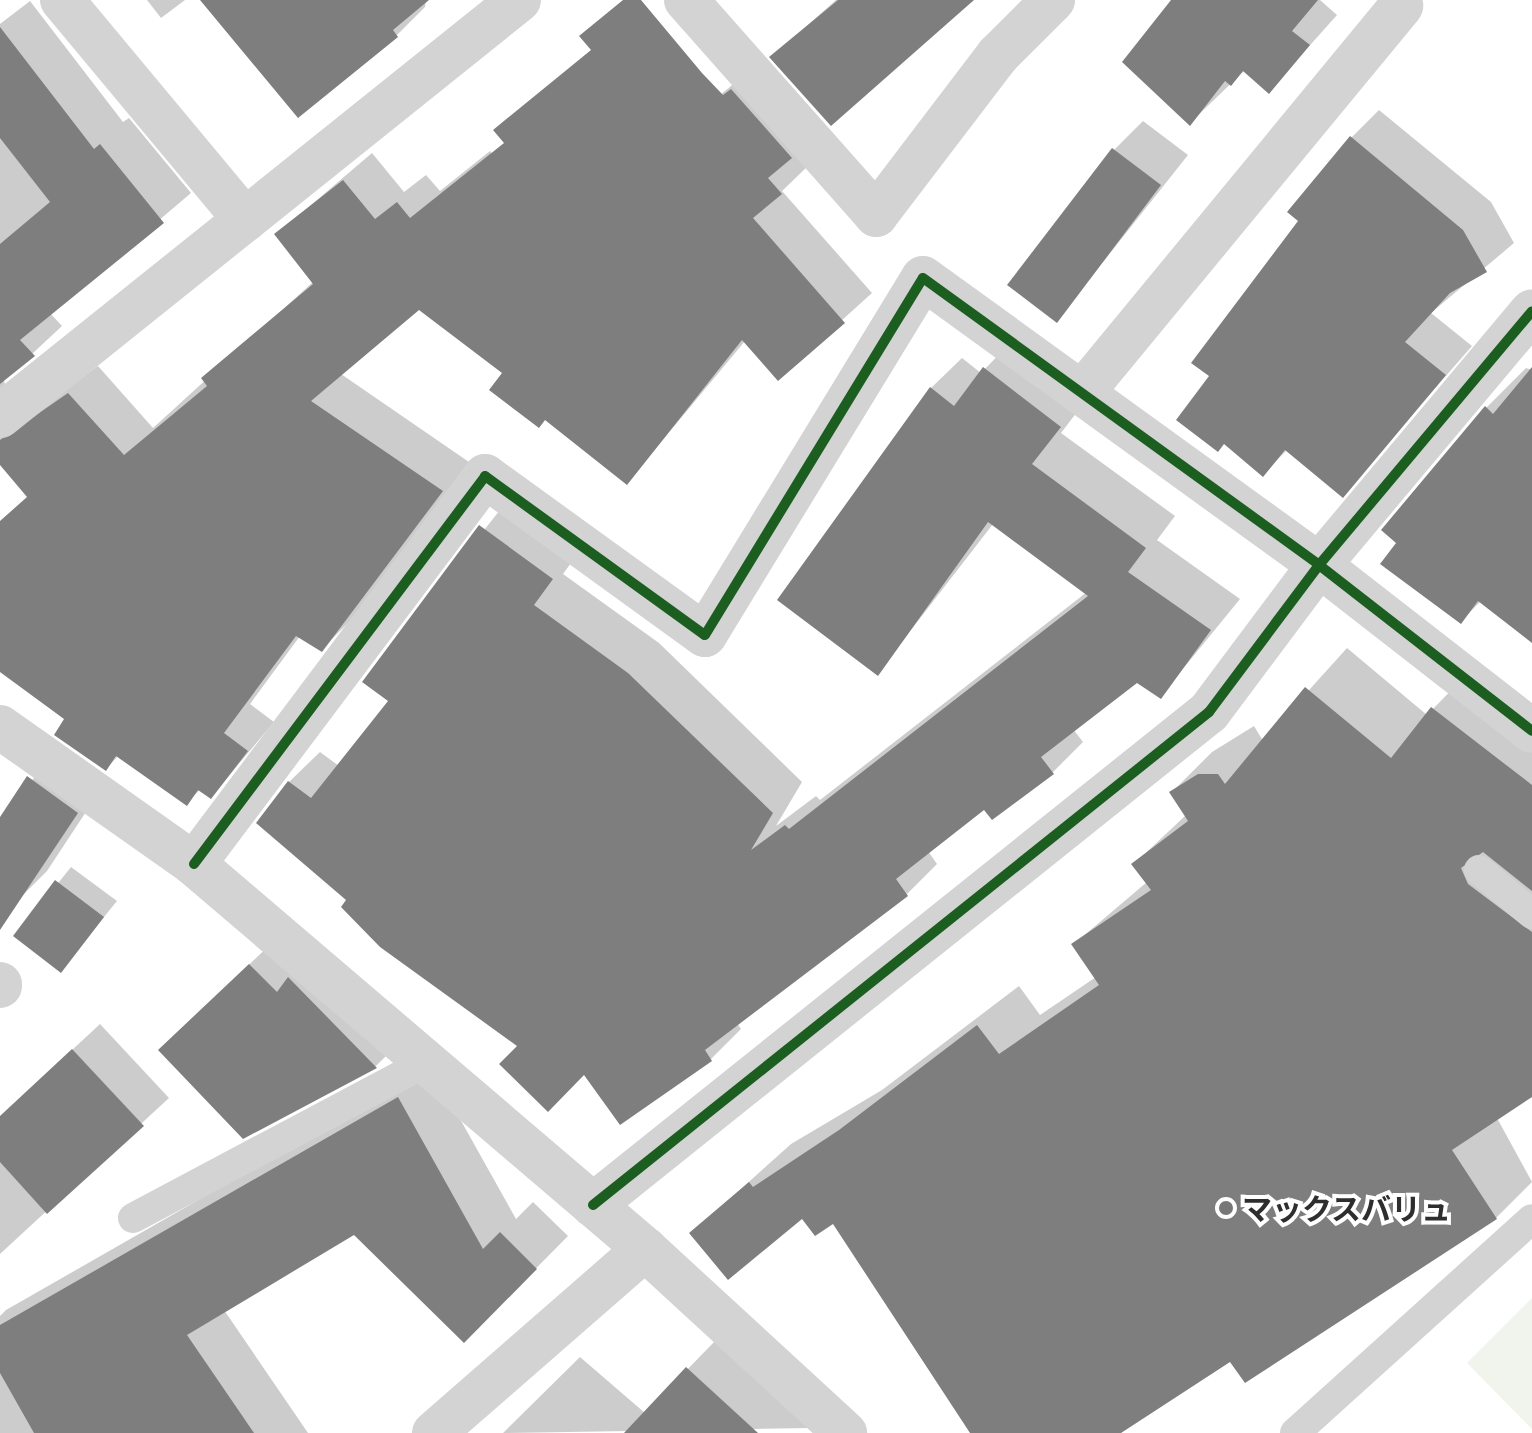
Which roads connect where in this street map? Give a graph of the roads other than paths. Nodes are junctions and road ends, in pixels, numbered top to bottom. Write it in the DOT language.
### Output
graph roads {
  1 [pos="62,0"];
  2 [pos="519,0"];
  3 [pos="686,0"];
  4 [pos="1053,0"];
  5 [pos="1401,6"];
  6 [pos="245,220"];
  7 [pos="1532,311"];
  8 [pos="1082,393"];
  9 [pos="0,416"];
  10 [pos="1319,565"];
  11 [pos="0,727"];
  12 [pos="1532,731"];
  13 [pos="194,864"];
  14 [pos="1479,870"];
  15 [pos="1532,914"];
  16 [pos="426,1062"];
  17 [pos="593,1205"];
  18 [pos="133,1218"];
  19 [pos="1532,1219"];
  20 [pos="645,1249"];
  21 [pos="434,1433"];
  22 [pos="845,1433"];
  23 [pos="1295,1433"];
  1 -- 6 [label="street"];
  2 -- 6 [label="street"];
  3 -- 4 [label="street"];
  5 -- 8 [label="street"];
  6 -- 9 [label="street"];
  7 -- 10 [label="street"];
  8 -- 10 [label="street"];
  8 -- 13 [label="street"];
  10 -- 12 [label="street"];
  10 -- 17 [label="street"];
  11 -- 13 [label="street"];
  13 -- 16 [label="street"];
  14 -- 15 [label="lane"];
  16 -- 17 [label="street"];
  16 -- 18 [label="lane"];
  17 -- 20 [label="street"];
  19 -- 23 [label="lane"];
  20 -- 21 [label="street"];
  20 -- 22 [label="street"];
}
